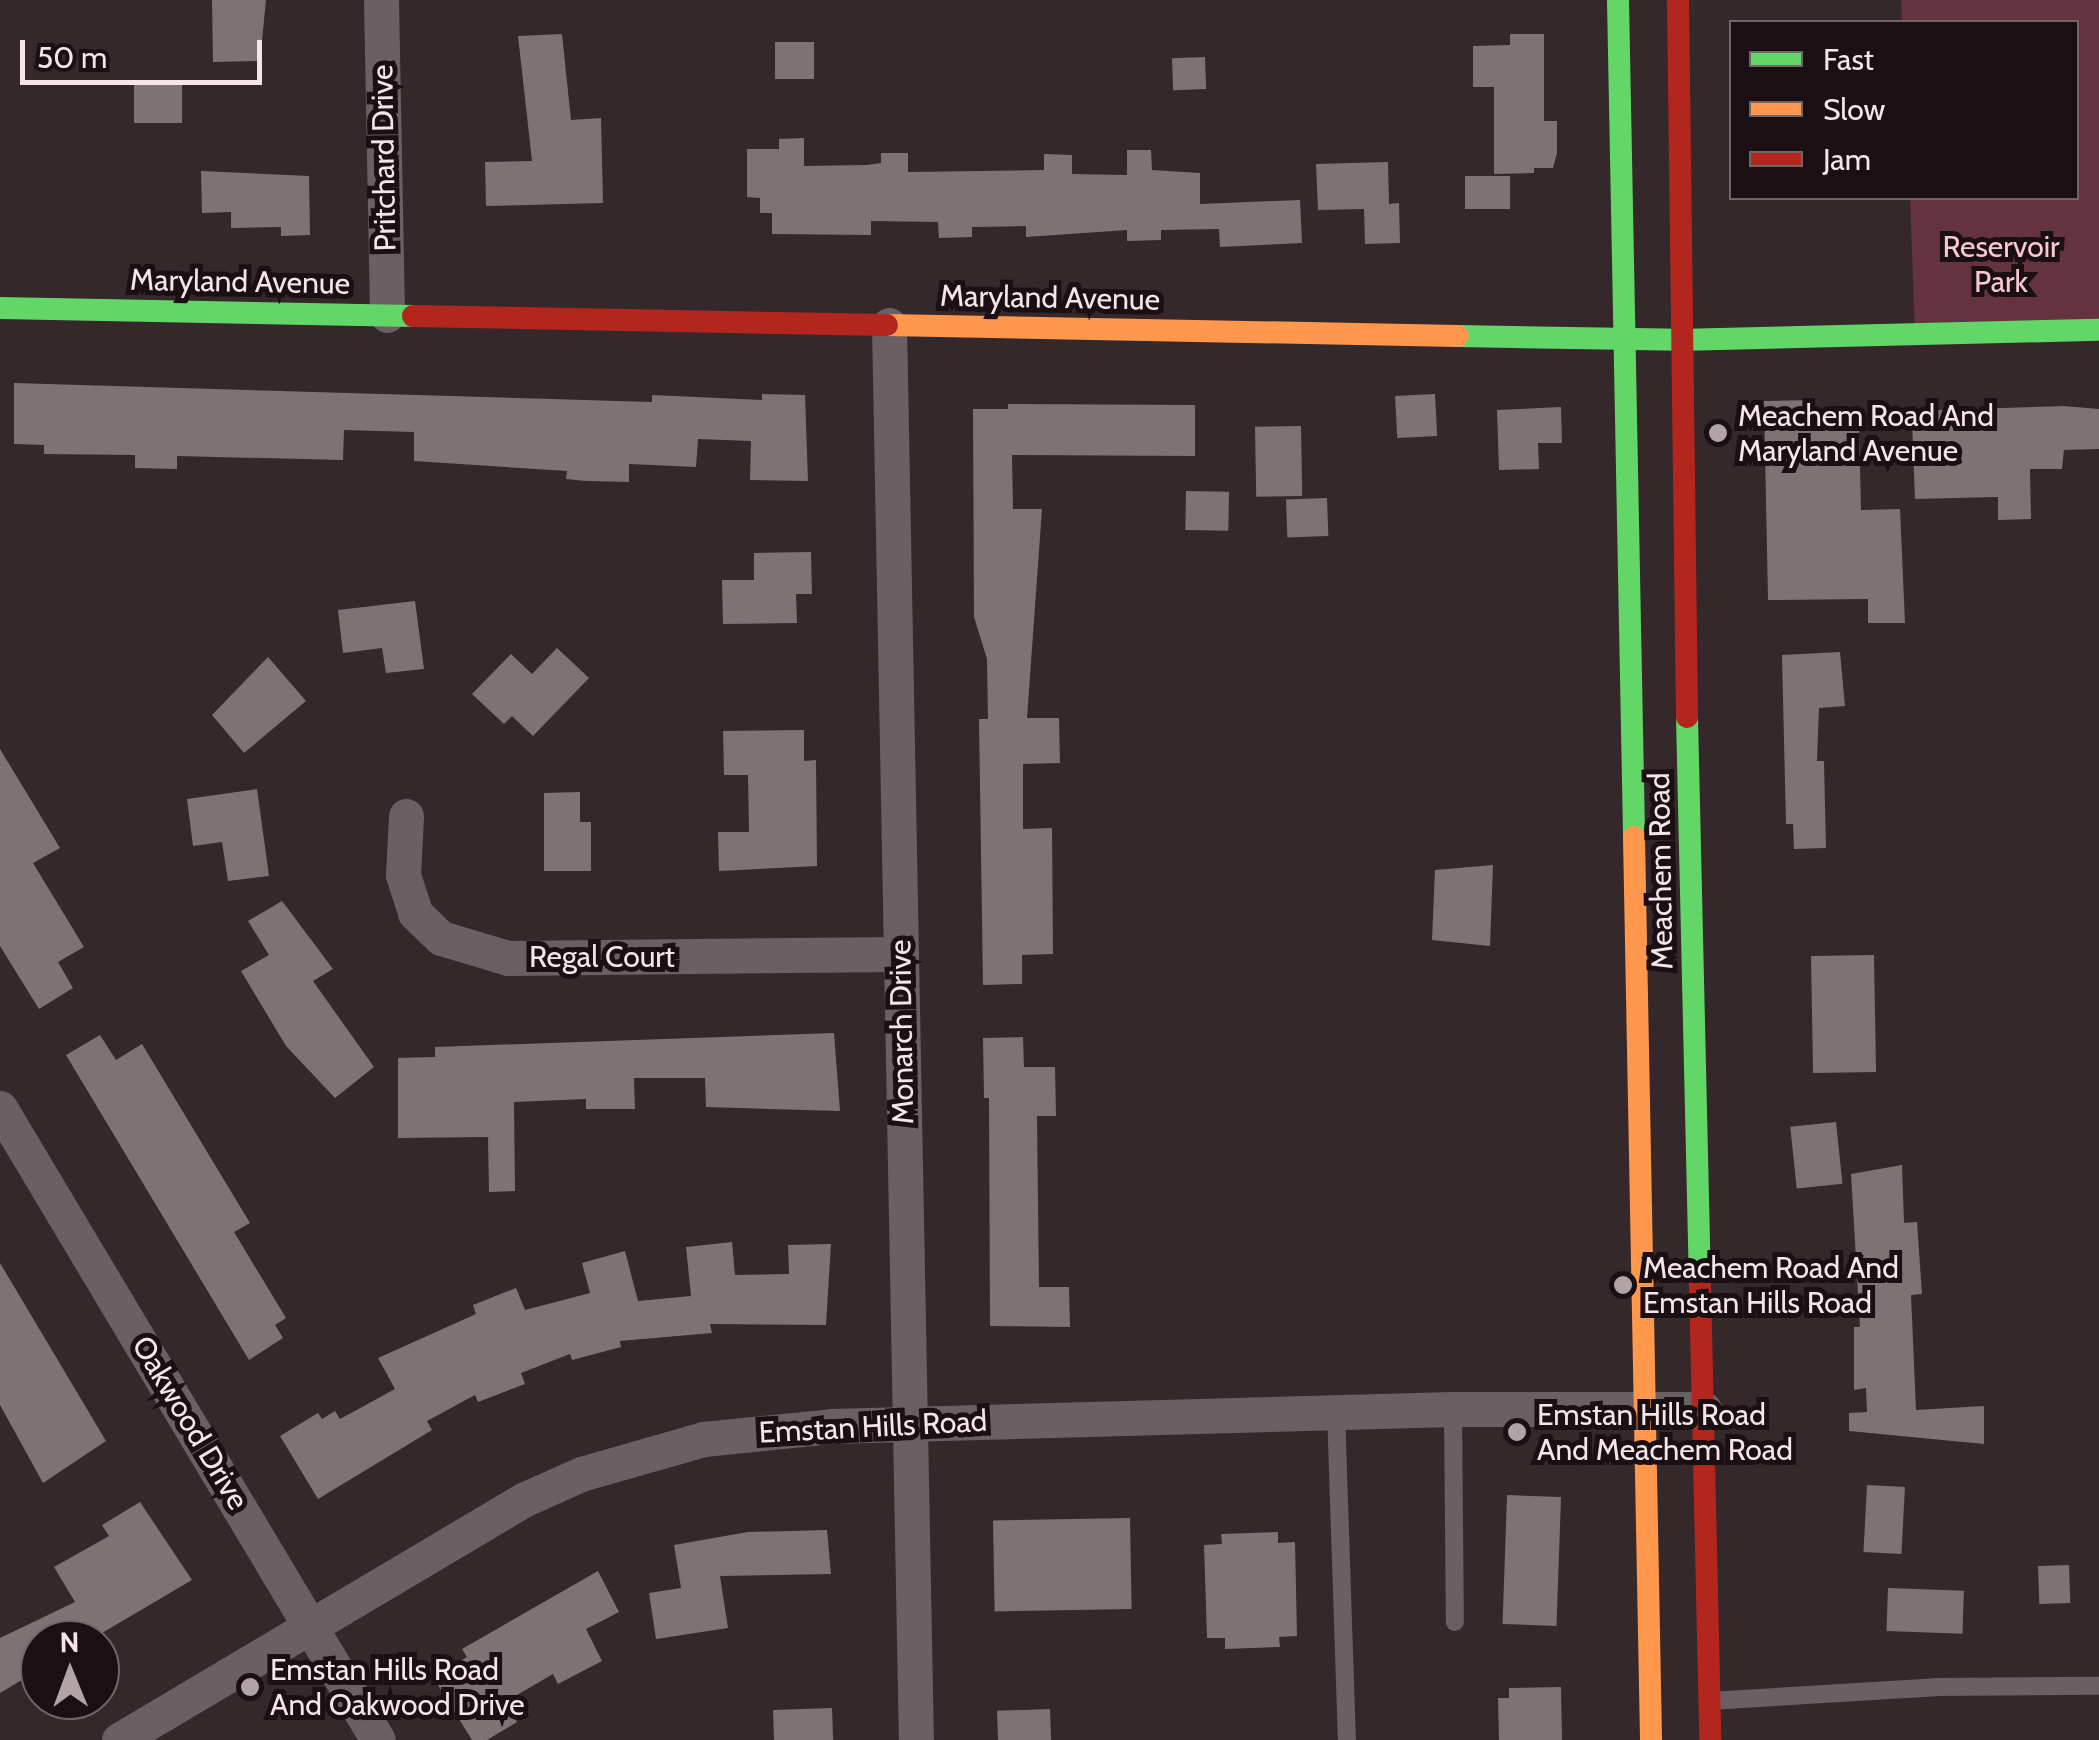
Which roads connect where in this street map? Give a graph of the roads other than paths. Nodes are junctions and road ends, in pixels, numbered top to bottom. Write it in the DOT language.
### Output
graph roads {
  1 [pos="381,0"];
  2 [pos="1618,0"];
  3 [pos="1678,0"];
  4 [pos="0,308"];
  5 [pos="387,315"];
  6 [pos="889,325"];
  7 [pos="2099,330"];
  8 [pos="1623,338"];
  9 [pos="1678,340"];
  10 [pos="406,816"];
  11 [pos="1664,900"];
  12 [pos="900,954"];
  13 [pos="0,1108"];
  14 [pos="1453,1409"];
  15 [pos="1704,1409"];
  16 [pos="1643,1410"];
  17 [pos="1336,1412"];
  18 [pos="910,1424"];
  19 [pos="1455,1622"];
  20 [pos="312,1624"];
  21 [pos="2099,1686"];
  22 [pos="1710,1701"];
  23 [pos="119,1740"];
  24 [pos="378,1740"];
  25 [pos="916,1740"];
  26 [pos="1347,1740"];
  27 [pos="1652,1740"];
  28 [pos="1710,1740"];
  1 -- 5 [label="street, Pritchard Drive"];
  2 -- 8 [label="street, Meachem Road"];
  3 -- 9 [label="street, Meachem Road"];
  4 -- 5 [label="street, Maryland Avenue"];
  5 -- 6 [label="street, Maryland Avenue"];
  6 -- 8 [label="street, Maryland Avenue"];
  6 -- 12 [label="street, Monarch Drive"];
  7 -- 9 [label="street, Maryland Avenue"];
  8 -- 9 [label="street, Maryland Avenue"];
  8 -- 11 [label="street, Meachem Road"];
  9 -- 11 [label="street, Meachem Road"];
  10 -- 12 [label="street, Regal Court"];
  11 -- 15 [label="street, Meachem Road"];
  11 -- 16 [label="street, Meachem Road"];
  12 -- 18 [label="street, Monarch Drive"];
  13 -- 20 [label="street, Oakwood Drive"];
  14 -- 16 [label="street, Emstan Hills Road"];
  14 -- 17 [label="street, Emstan Hills Road"];
  14 -- 19 [label="lane"];
  15 -- 16 [label="street, Emstan Hills Road"];
  15 -- 22 [label="street, Meachem Road"];
  16 -- 27 [label="street, Meachem Road"];
  17 -- 18 [label="street, Emstan Hills Road"];
  17 -- 26 [label="lane"];
  18 -- 20 [label="street, Emstan Hills Road"];
  18 -- 25 [label="street, Monarch Drive"];
  20 -- 23 [label="street, Emstan Hills Road"];
  20 -- 24 [label="street, Oakwood Drive"];
  21 -- 22 [label="lane"];
  22 -- 28 [label="street, Meachem Road"];
}
